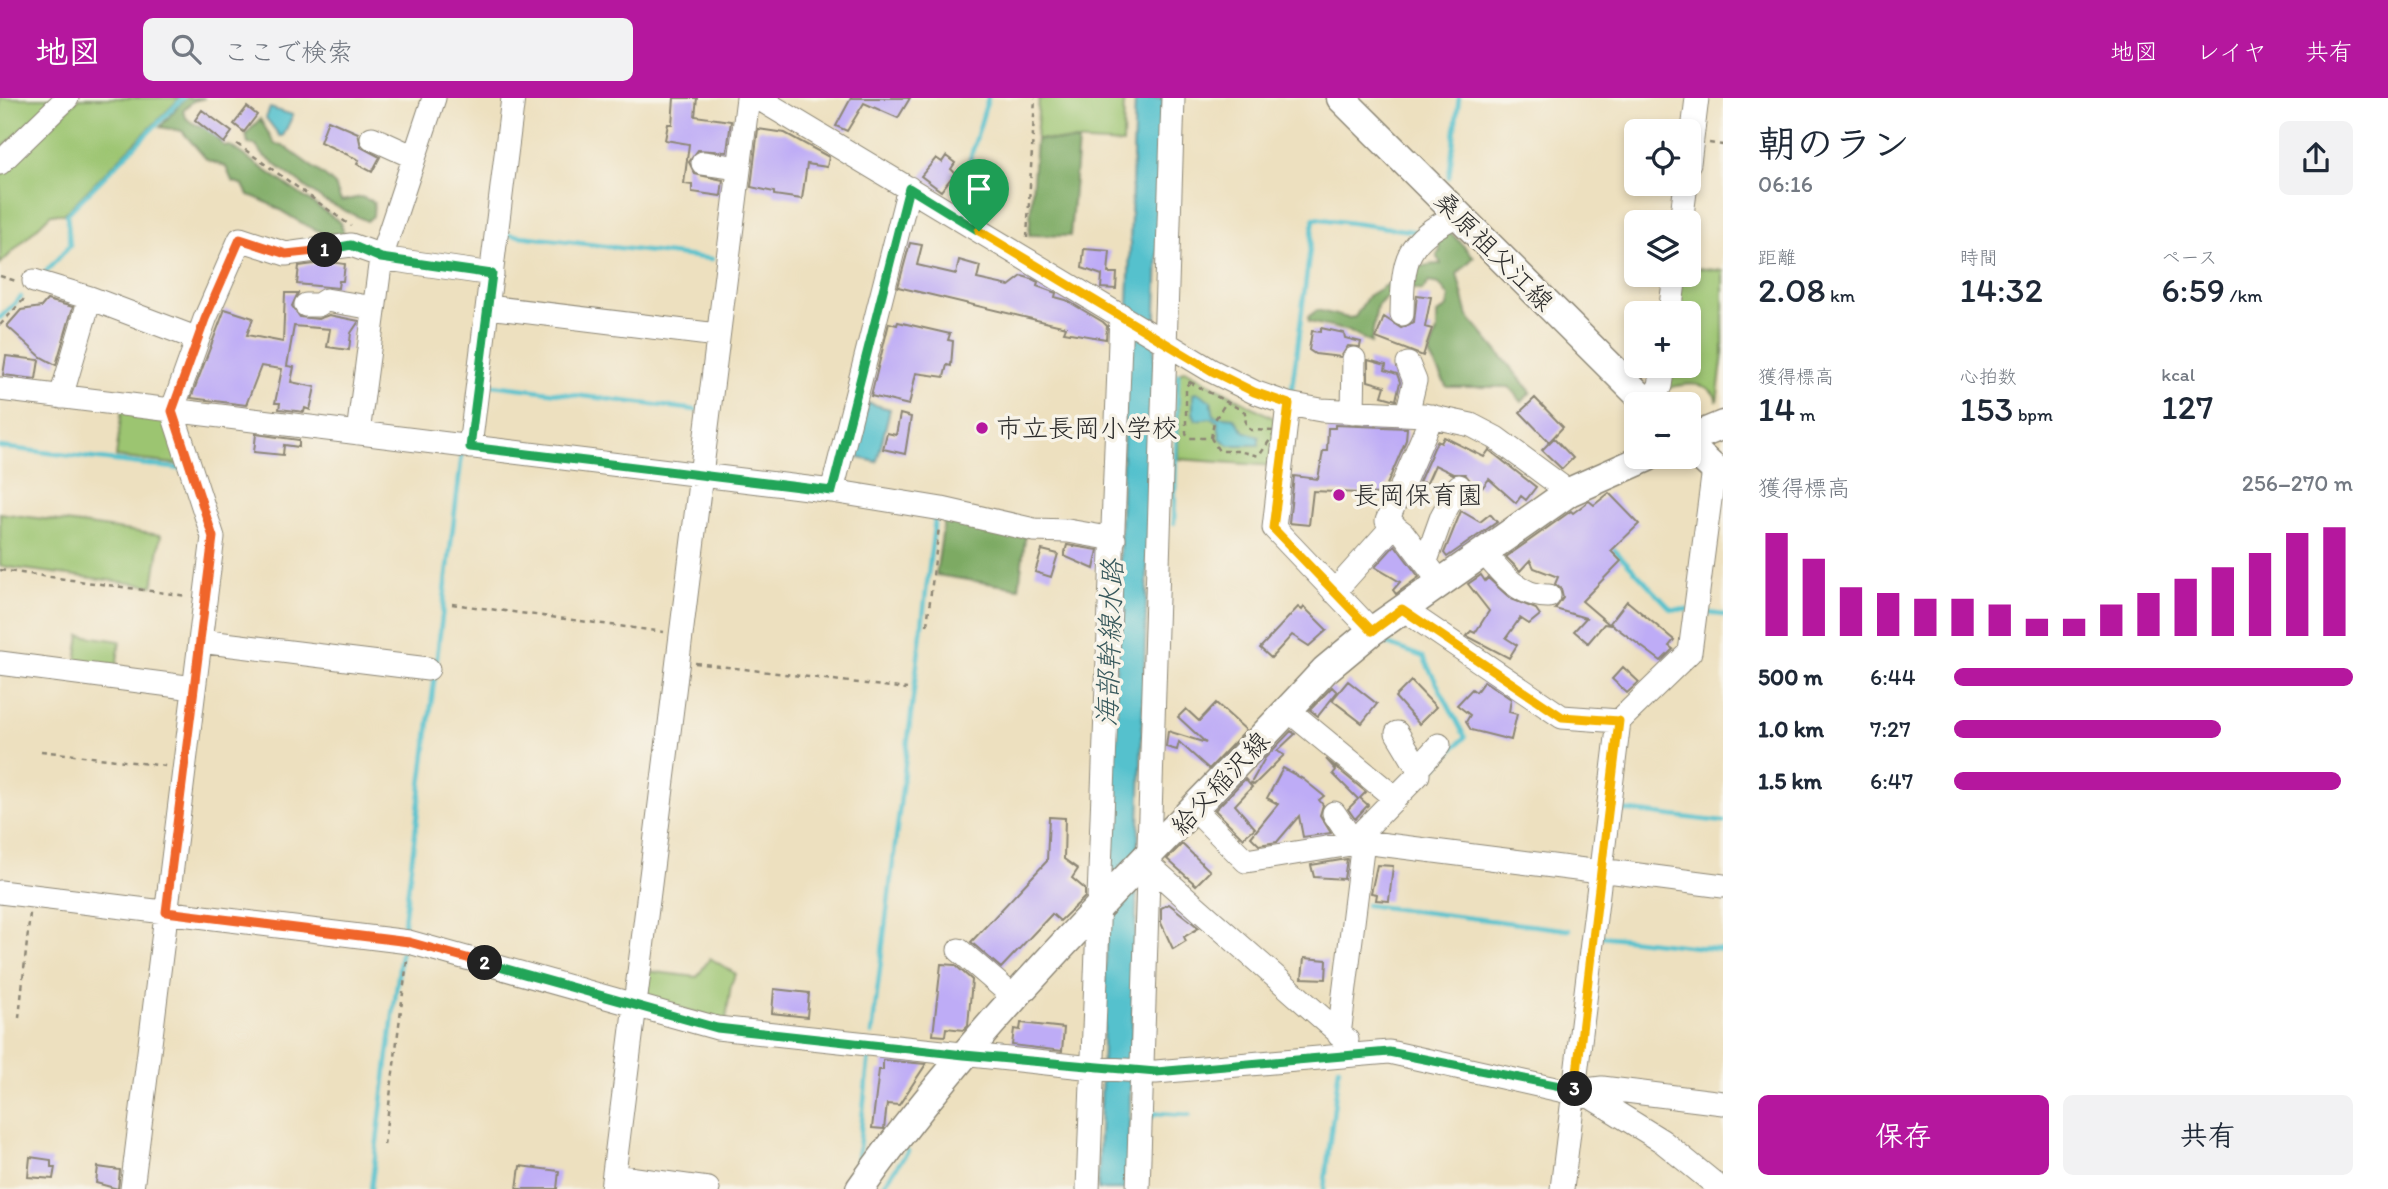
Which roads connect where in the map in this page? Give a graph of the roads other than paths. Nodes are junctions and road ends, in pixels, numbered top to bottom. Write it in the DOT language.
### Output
graph roads {
  1 [pos="67,98"];
  2 [pos="434,98"];
  3 [pos="513,98"];
  4 [pos="748,98"];
  5 [pos="758,98"];
  6 [pos="1173,98"];
  7 [pos="1341,98"];
  8 [pos="1697,98"];
  9 [pos="1694,119"];
  10 [pos="372,138"];
  11 [pos="414,157"];
  12 [pos="0,163"];
  13 [pos="704,163"];
  14 [pos="739,168"];
  15 [pos="909,188"];
  16 [pos="1458,215"];
  17 [pos="382,257"];
  18 [pos="492,274"];
  19 [pos="36,282"];
  20 [pos="90,298"];
  21 [pos="306,305"];
  22 [pos="488,307"];
  23 [pos="374,308"];
  24 [pos="1402,314"];
  25 [pos="1123,317"];
  26 [pos="717,335"];
  27 [pos="198,339"];
  28 [pos="1162,341"];
  29 [pos="1354,359"];
  30 [pos="1408,364"];
  31 [pos="0,389"];
  32 [pos="1636,392"];
  33 [pos="61,397"];
  34 [pos="1289,404"];
  35 [pos="172,411"];
  36 [pos="1353,412"];
  37 [pos="1407,414"];
  38 [pos="1432,416"];
  39 [pos="1723,425"];
  40 [pos="358,433"];
  41 [pos="1701,434"];
  42 [pos="470,447"];
  43 [pos="1701,457"];
  44 [pos="1624,468"];
  45 [pos="1718,473"];
  46 [pos="699,475"];
  47 [pos="1459,486"];
  48 [pos="832,491"];
  49 [pos="1569,492"];
  50 [pos="1394,524"];
  51 [pos="1114,539"];
  52 [pos="1483,551"];
  53 [pos="1433,572"];
  54 [pos="1334,592"];
  55 [pos="1549,596"];
  56 [pos="1402,609"];
  57 [pos="1372,631"];
  58 [pos="200,641"];
  59 [pos="0,663"];
  60 [pos="428,669"];
  61 [pos="194,688"];
  62 [pos="1289,709"];
  63 [pos="1619,721"];
  64 [pos="1397,733"];
  65 [pos="1439,745"];
  66 [pos="1418,771"];
  67 [pos="1395,798"];
  68 [pos="1195,810"];
  69 [pos="1334,813"];
  70 [pos="1358,842"];
  71 [pos="1147,863"];
  72 [pos="1600,871"];
  73 [pos="1723,886"];
  74 [pos="0,892"];
  75 [pos="1103,904"];
  76 [pos="166,912"];
  77 [pos="959,950"];
  78 [pos="1016,999"];
  79 [pos="635,1005"];
  80 [pos="1339,1035"];
  81 [pos="1363,1053"];
  82 [pos="964,1055"];
  83 [pos="1097,1069"];
  84 [pos="1138,1071"];
  85 [pos="1574,1091"];
  86 [pos="1723,1103"];
  87 [pos="613,1183"];
  88 [pos="132,1189"];
  89 [pos="708,1189"];
  90 [pos="860,1189"];
  91 [pos="1088,1189"];
  92 [pos="1138,1189"];
  93 [pos="1562,1189"];
  94 [pos="1721,1189"];
  1 -- 12 [label="street"];
  2 -- 11 [label="street"];
  3 -- 18 [label="street"];
  4 -- 14 [label="street"];
  5 -- 15 [label="street"];
  6 -- 28 [label="street"];
  7 -- 16 [label="main road, 桑原祖父江線"];
  8 -- 9 [label="street"];
  10 -- 11 [label="street"];
  11 -- 17 [label="street"];
  13 -- 14 [label="street"];
  14 -- 26 [label="street"];
  15 -- 25 [label="street"];
  15 -- 48 [label="street"];
  16 -- 24 [label="street"];
  16 -- 32 [label="main road, 桑原祖父江線"];
  17 -- 18 [label="street"];
  17 -- 23 [label="street"];
  17 -- 27 [label="street"];
  18 -- 22 [label="street"];
  19 -- 20 [label="street"];
  20 -- 27 [label="street"];
  20 -- 33 [label="street"];
  21 -- 23 [label="street"];
  22 -- 26 [label="street"];
  22 -- 42 [label="street"];
  23 -- 40 [label="street"];
  25 -- 28 [label="street"];
  25 -- 51 [label="street"];
  26 -- 46 [label="street"];
  27 -- 35 [label="street"];
  28 -- 34 [label="street"];
  28 -- 71 [label="street"];
  29 -- 36 [label="street"];
  30 -- 37 [label="street"];
  31 -- 33 [label="street"];
  33 -- 35 [label="street"];
  34 -- 36 [label="street"];
  34 -- 54 [label="street"];
  35 -- 40 [label="street"];
  35 -- 58 [label="street"];
  36 -- 37 [label="street"];
  37 -- 38 [label="street"];
  38 -- 49 [label="street"];
  38 -- 50 [label="street"];
  39 -- 41 [label="main road"];
  40 -- 42 [label="street"];
  42 -- 46 [label="street"];
  43 -- 45 [label="main road"];
  44 -- 49 [label="main road, 給父稲沢線"];
  45 -- 63 [label="street"];
  46 -- 48 [label="street"];
  46 -- 79 [label="street"];
  47 -- 53 [label="street"];
  48 -- 51 [label="street"];
  49 -- 52 [label="main road, 給父稲沢線"];
  50 -- 53 [label="street"];
  50 -- 54 [label="street"];
  51 -- 75 [label="street"];
  52 -- 53 [label="main road, 給父稲沢線"];
  52 -- 55 [label="street"];
  53 -- 56 [label="main road, 給父稲沢線"];
  54 -- 57 [label="street"];
  56 -- 57 [label="main road, 給父稲沢線"];
  56 -- 63 [label="street"];
  57 -- 62 [label="main road, 給父稲沢線"];
  58 -- 60 [label="street"];
  58 -- 61 [label="street"];
  59 -- 61 [label="street"];
  61 -- 76 [label="street"];
  62 -- 67 [label="street"];
  62 -- 68 [label="main road, 給父稲沢線"];
  63 -- 72 [label="street"];
  64 -- 66 [label="street"];
  65 -- 66 [label="street"];
  66 -- 67 [label="street"];
  67 -- 70 [label="street"];
  68 -- 70 [label="street"];
  68 -- 71 [label="main road, 給父稲沢線"];
  69 -- 70 [label="street"];
  70 -- 72 [label="street"];
  70 -- 80 [label="street"];
  71 -- 75 [label="main road, 給父稲沢線"];
  71 -- 80 [label="street"];
  71 -- 84 [label="street"];
  72 -- 73 [label="street"];
  72 -- 85 [label="street"];
  74 -- 76 [label="street"];
  75 -- 78 [label="main road, 給父稲沢線"];
  75 -- 83 [label="street"];
  76 -- 79 [label="street"];
  76 -- 88 [label="street"];
  77 -- 78 [label="street"];
  78 -- 82 [label="main road, 給父稲沢線"];
  79 -- 82 [label="street"];
  79 -- 87 [label="street"];
  80 -- 81 [label="street"];
  81 -- 84 [label="street"];
  81 -- 85 [label="street"];
  82 -- 83 [label="street"];
  82 -- 90 [label="main road, 給父稲沢線"];
  83 -- 84 [label="street"];
  83 -- 91 [label="street"];
  84 -- 92 [label="street"];
  85 -- 86 [label="street"];
  85 -- 93 [label="street"];
  85 -- 94 [label="street"];
  87 -- 89 [label="street"];
}
